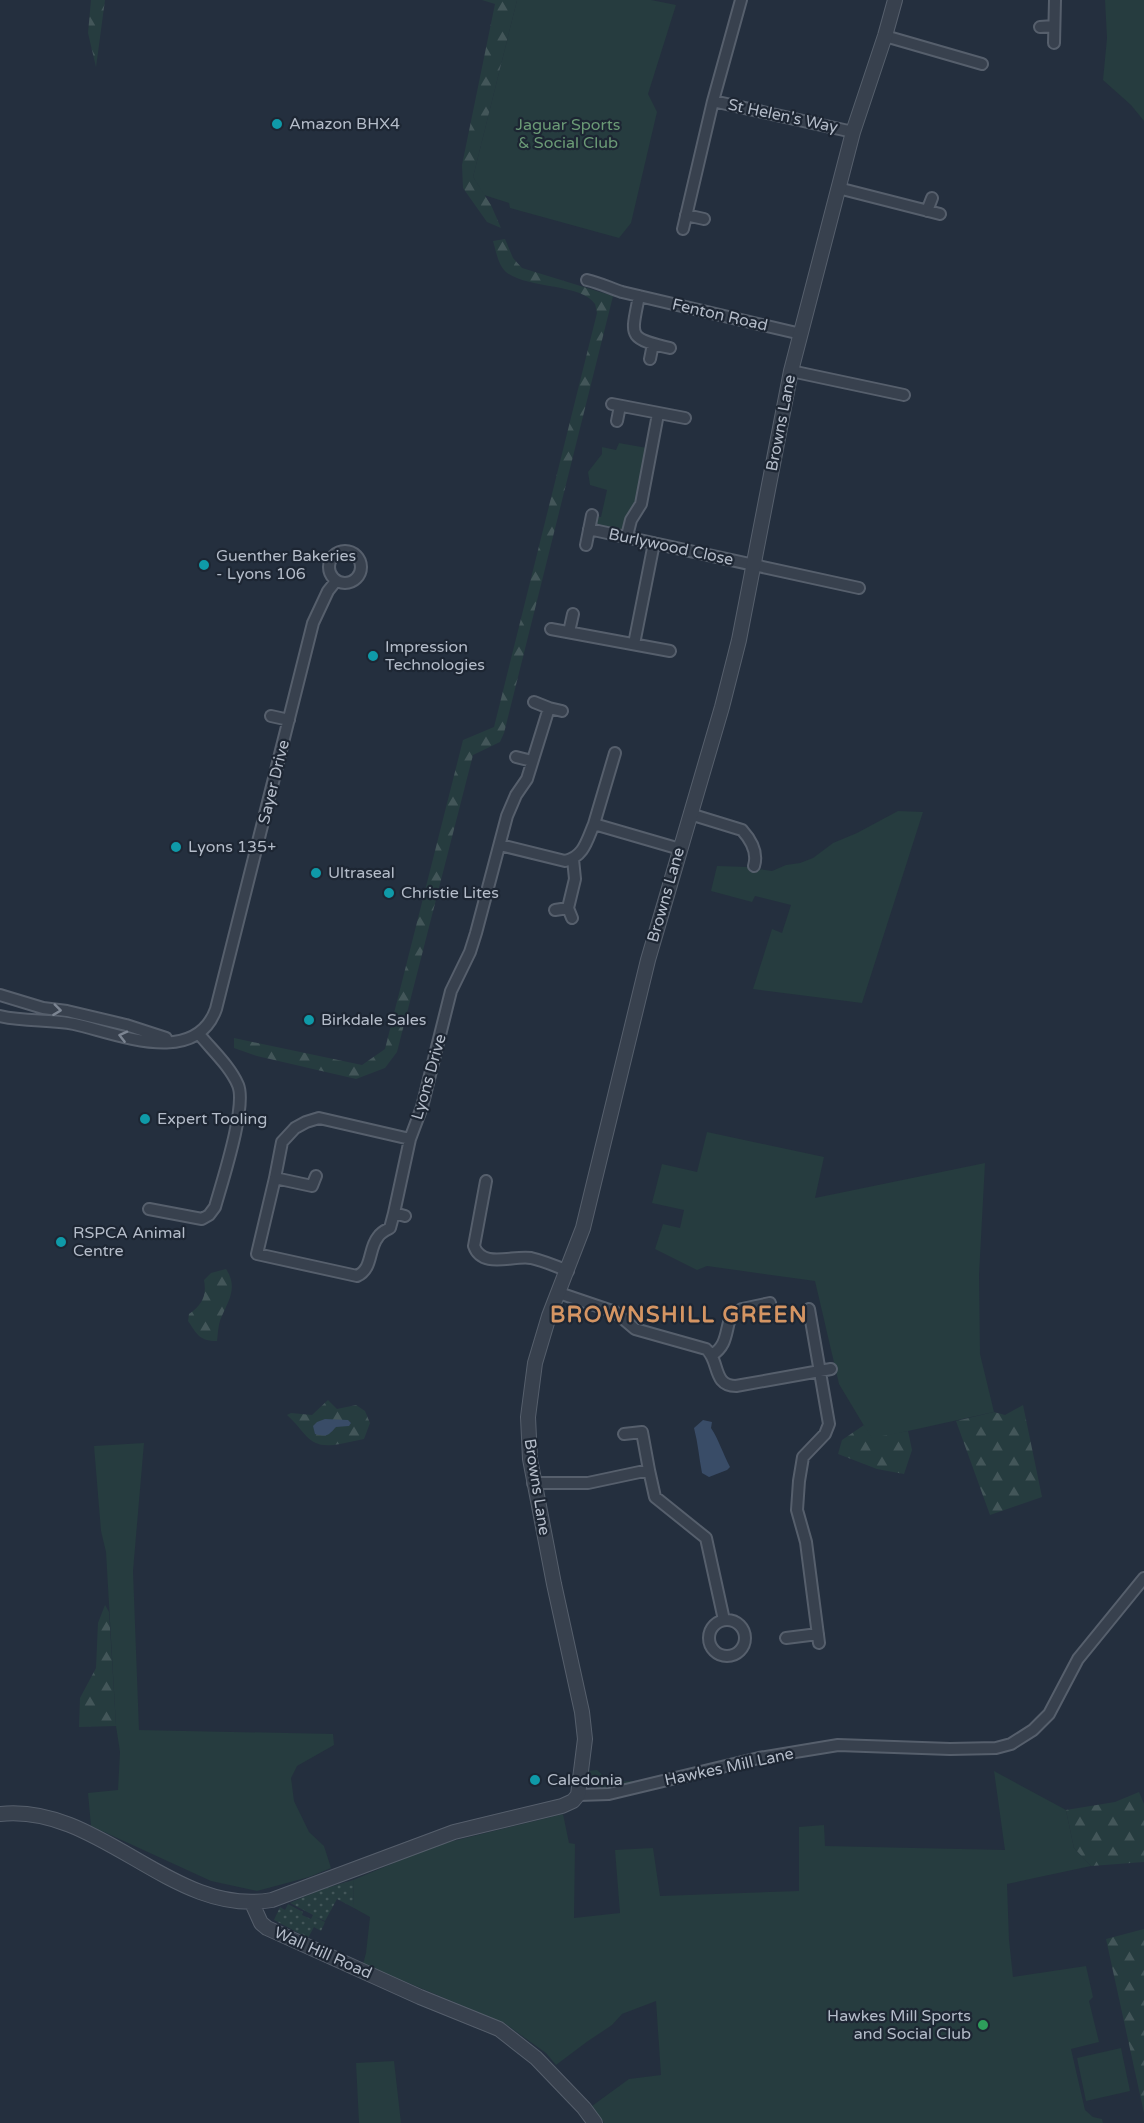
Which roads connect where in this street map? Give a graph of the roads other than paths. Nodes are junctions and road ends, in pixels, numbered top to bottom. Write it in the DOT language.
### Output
graph roads {
  1 [pos="741,0"];
  2 [pos="895,0"];
  3 [pos="1055,0"];
  4 [pos="1054,26"];
  5 [pos="1040,27"];
  6 [pos="885,36"];
  7 [pos="1054,44"];
  8 [pos="969,60"];
  9 [pos="982,64"];
  10 [pos="965,72"];
  11 [pos="713,101"];
  12 [pos="853,132"];
  13 [pos="838,188"];
  14 [pos="932,198"];
  15 [pos="927,211"];
  16 [pos="940,214"];
  17 [pos="686,215"];
  18 [pos="704,219"];
  19 [pos="683,229"];
  20 [pos="587,279"];
  21 [pos="639,296"];
  22 [pos="801,334"];
  23 [pos="653,344"];
  24 [pos="670,348"];
  25 [pos="650,359"];
  26 [pos="791,371"];
  27 [pos="904,395"];
  28 [pos="658,414"];
  29 [pos="685,418"];
  30 [pos="617,421"];
  31 [pos="592,515"];
  32 [pos="590,529"];
  33 [pos="627,536"];
  34 [pos="654,543"];
  35 [pos="586,545"];
  36 [pos="753,565"];
  37 [pos="336,581"];
  38 [pos="859,588"];
  39 [pos="573,614"];
  40 [pos="551,629"];
  41 [pos="569,632"];
  42 [pos="634,644"];
  43 [pos="670,651"];
  44 [pos="534,702"];
  45 [pos="549,708"];
  46 [pos="562,711"];
  47 [pos="271,716"];
  48 [pos="289,720"];
  49 [pos="615,753"];
  50 [pos="516,757"];
  51 [pos="532,761"];
  52 [pos="690,814"];
  53 [pos="594,824"];
  54 [pos="500,845"];
  55 [pos="680,849"];
  56 [pos="573,859"];
  57 [pos="754,866"];
  58 [pos="555,910"];
  59 [pos="0,995"];
  60 [pos="0,1016"];
  61 [pos="199,1034"];
  62 [pos="181,1041"];
  63 [pos="410,1139"];
  64 [pos="275,1178"];
  65 [pos="486,1181"];
  66 [pos="312,1186"];
  67 [pos="149,1209"];
  68 [pos="394,1213"];
  69 [pos="405,1216"];
  70 [pos="568,1271"];
  71 [pos="559,1293"];
  72 [pos="770,1303"];
  73 [pos="808,1309"];
  74 [pos="712,1355"];
  75 [pos="831,1369"];
  76 [pos="818,1371"];
  77 [pos="624,1434"];
  78 [pos="649,1470"];
  79 [pos="533,1483"];
  80 [pos="1144,1578"];
  81 [pos="724,1620"];
  82 [pos="786,1638"];
  83 [pos="578,1795"];
  84 [pos="0,1814"];
  85 [pos="252,1904"];
  86 [pos="595,2123"];
  1 -- 11 [label="street, St Helen's Way"];
  2 -- 6 [label="street, Browns Lane"];
  3 -- 4 [label="street"];
  4 -- 5 [label="street"];
  4 -- 7 [label="street"];
  6 -- 8 [label="street"];
  6 -- 12 [label="street, Browns Lane"];
  8 -- 9 [label="street"];
  8 -- 10 [label="street"];
  11 -- 12 [label="street, St Helen's Way"];
  11 -- 17 [label="street, St Helen's Way"];
  12 -- 13 [label="street, Browns Lane"];
  13 -- 15 [label="street"];
  13 -- 22 [label="street, Browns Lane"];
  14 -- 15 [label="street"];
  15 -- 16 [label="street"];
  17 -- 18 [label="street"];
  17 -- 19 [label="street, St Helen's Way"];
  20 -- 21 [label="street, Fenton Road"];
  21 -- 22 [label="street, Fenton Road"];
  21 -- 23 [label="street"];
  22 -- 26 [label="street, Browns Lane"];
  23 -- 24 [label="street"];
  23 -- 25 [label="street"];
  26 -- 27 [label="street"];
  26 -- 36 [label="street, Browns Lane"];
  28 -- 29 [label="street"];
  28 -- 30 [label="street"];
  28 -- 33 [label="street"];
  31 -- 32 [label="street, Burlywood Close"];
  32 -- 33 [label="street, Burlywood Close"];
  32 -- 35 [label="street, Burlywood Close"];
  33 -- 34 [label="street, Burlywood Close"];
  34 -- 36 [label="street, Burlywood Close"];
  34 -- 42 [label="street"];
  36 -- 38 [label="street, Burlywood Close"];
  36 -- 52 [label="street, Browns Lane"];
  37 -- 48 [label="street, Sayer Drive"];
  39 -- 41 [label="street"];
  40 -- 41 [label="street"];
  41 -- 42 [label="street"];
  42 -- 43 [label="street"];
  44 -- 45 [label="street"];
  45 -- 46 [label="street"];
  45 -- 51 [label="street, Lyons Drive"];
  47 -- 48 [label="street"];
  48 -- 61 [label="street, Sayer Drive"];
  49 -- 53 [label="street"];
  50 -- 51 [label="street"];
  51 -- 54 [label="street, Lyons Drive"];
  52 -- 55 [label="street, Browns Lane"];
  52 -- 57 [label="street"];
  53 -- 55 [label="street"];
  53 -- 56 [label="street"];
  54 -- 56 [label="street"];
  54 -- 63 [label="street, Lyons Drive"];
  55 -- 70 [label="street, Browns Lane"];
  56 -- 58 [label="street"];
  59 -- 62 [label="street, one-way"];
  62 -- 60 [label="street, one-way"];
  61 -- 62 [label="street"];
  61 -- 67 [label="street"];
  63 -- 64 [label="street, Lyons Drive"];
  63 -- 68 [label="street"];
  64 -- 66 [label="street"];
  64 -- 68 [label="street, Lyons Drive"];
  65 -- 70 [label="street"];
  68 -- 69 [label="street"];
  70 -- 71 [label="street, Browns Lane"];
  71 -- 74 [label="street"];
  71 -- 79 [label="street, Browns Lane"];
  72 -- 74 [label="street"];
  73 -- 76 [label="street"];
  74 -- 76 [label="street"];
  75 -- 76 [label="street"];
  76 -- 82 [label="street"];
  77 -- 78 [label="street"];
  78 -- 79 [label="street"];
  78 -- 81 [label="street"];
  79 -- 83 [label="street, Browns Lane"];
  80 -- 83 [label="street, Hawkes Mill Lane"];
  83 -- 85 [label="street, Hawkes Mill Lane"];
  84 -- 85 [label="street"];
  85 -- 86 [label="street, Wall Hill Road"];
}
